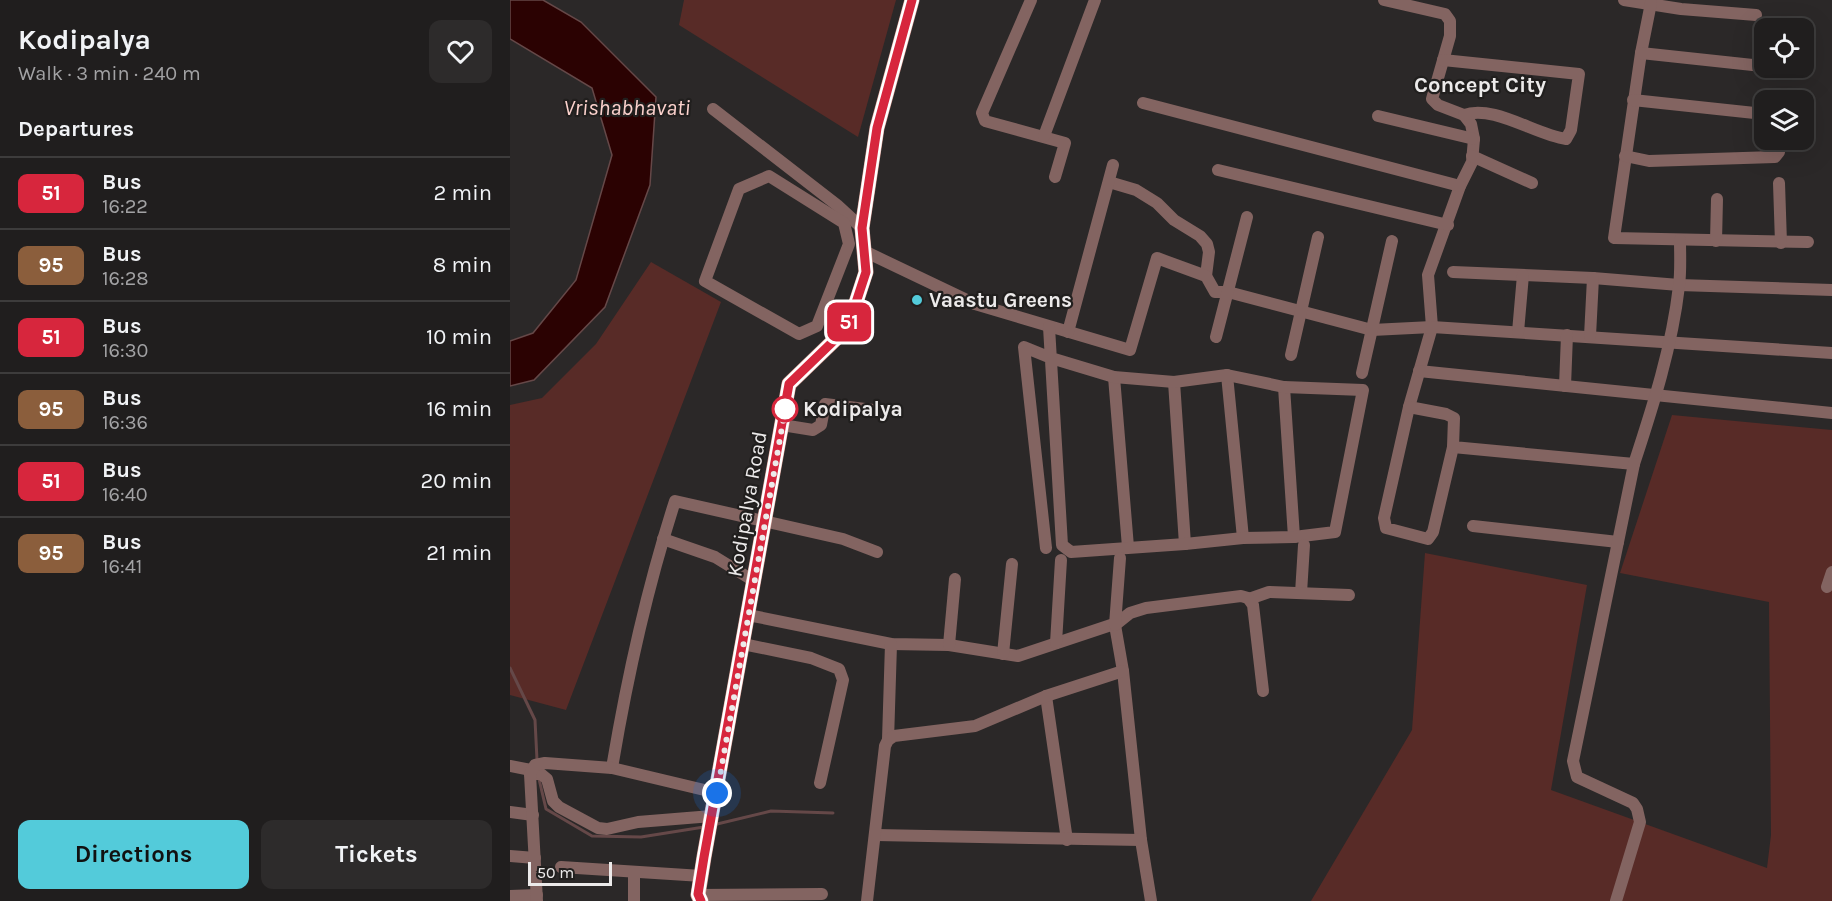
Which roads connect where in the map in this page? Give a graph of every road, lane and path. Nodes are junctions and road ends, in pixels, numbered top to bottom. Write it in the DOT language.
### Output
graph roads {
  1 [pos="912,0"];
  2 [pos="1031,0"];
  3 [pos="1095,0"];
  4 [pos="1384,0"];
  5 [pos="1629,0"];
  6 [pos="1651,3"];
  7 [pos="1682,5"];
  8 [pos="1756,15"];
  9 [pos="1641,53"];
  10 [pos="1443,60"];
  11 [pos="1754,65"];
  12 [pos="1633,100"];
  13 [pos="1143,103"];
  14 [pos="713,109"];
  15 [pos="1754,113"];
  16 [pos="1464,115"];
  17 [pos="1378,116"];
  18 [pos="1044,136"];
  19 [pos="1474,139"];
  20 [pos="1779,150"];
  21 [pos="1472,156"];
  22 [pos="1624,156"];
  23 [pos="1113,165"];
  24 [pos="1218,170"];
  25 [pos="1055,177"];
  26 [pos="1109,182"];
  27 [pos="1532,183"];
  28 [pos="1779,183"];
  29 [pos="1460,186"];
  30 [pos="1717,199"];
  31 [pos="1247,218"];
  32 [pos="1448,225"];
  33 [pos="862,228"];
  34 [pos="1318,237"];
  35 [pos="1680,240"];
  36 [pos="1392,241"];
  37 [pos="1716,241"];
  38 [pos="1781,243"];
  39 [pos="1808,243"];
  40 [pos="849,244"];
  41 [pos="864,251"];
  42 [pos="1453,272"];
  43 [pos="1523,275"];
  44 [pos="1206,276"];
  45 [pos="1593,278"];
  46 [pos="1679,285"];
  47 [pos="1832,290"];
  48 [pos="1228,292"];
  49 [pos="1302,311"];
  50 [pos="1049,327"];
  51 [pos="1432,327"];
  52 [pos="1372,330"];
  53 [pos="1068,332"];
  54 [pos="1518,332"];
  55 [pos="1567,335"];
  56 [pos="1590,336"];
  57 [pos="1216,338"];
  58 [pos="1670,342"];
  59 [pos="1832,353"];
  60 [pos="1291,354"];
  61 [pos="1051,358"];
  62 [pos="1419,371"];
  63 [pos="1362,373"];
  64 [pos="1227,375"];
  65 [pos="1114,377"];
  66 [pos="1174,382"];
  67 [pos="1564,386"];
  68 [pos="1284,387"];
  69 [pos="1657,396"];
  70 [pos="1409,407"];
  71 [pos="873,410"];
  72 [pos="1832,413"];
  73 [pos="782,425"];
  74 [pos="1453,447"];
  75 [pos="1634,464"];
  76 [pos="765,522"];
  77 [pos="1473,526"];
  78 [pos="1293,537"];
  79 [pos="1243,538"];
  80 [pos="663,539"];
  81 [pos="1618,542"];
  82 [pos="1185,544"];
  83 [pos="1304,545"];
  84 [pos="1046,548"];
  85 [pos="1128,548"];
  86 [pos="877,552"];
  87 [pos="1120,558"];
  88 [pos="1061,560"];
  89 [pos="1012,564"];
  90 [pos="1832,572"];
  91 [pos="955,579"];
  92 [pos="754,581"];
  93 [pos="1827,587"];
  94 [pos="1301,593"];
  95 [pos="1349,595"];
  96 [pos="1249,599"];
  97 [pos="748,615"];
  98 [pos="1115,626"];
  99 [pos="1056,643"];
  100 [pos="743,644"];
  101 [pos="891,644"];
  102 [pos="949,645"];
  103 [pos="1003,654"];
  104 [pos="1123,671"];
  105 [pos="1263,691"];
  106 [pos="1046,696"];
  107 [pos="888,740"];
  108 [pos="510,766"];
  109 [pos="612,768"];
  110 [pos="534,773"];
  111 [pos="820,783"];
  112 [pos="717,793"];
  113 [pos="510,812"];
  114 [pos="533,814"];
  115 [pos="711,822"];
  116 [pos="876,835"];
  117 [pos="1067,840"];
  118 [pos="1142,840"];
  119 [pos="510,856"];
  120 [pos="535,858"];
  121 [pos="561,867"];
  122 [pos="634,872"];
  123 [pos="702,876"];
  124 [pos="822,894"];
  125 [pos="510,896"];
  126 [pos="537,898"];
  127 [pos="700,898"];
  128 [pos="634,901"];
  129 [pos="867,901"];
  130 [pos="1151,901"];
  131 [pos="1616,901"];
  1 -- 33 [label="main road, Kodipalya Road"];
  2 -- 18 [label="street"];
  3 -- 18 [label="street"];
  4 -- 10 [label="street"];
  5 -- 6 [label="street"];
  6 -- 7 [label="street"];
  6 -- 9 [label="street"];
  7 -- 8 [label="street"];
  9 -- 11 [label="street"];
  9 -- 12 [label="street"];
  10 -- 16 [label="street"];
  10 -- 16 [label="street"];
  12 -- 15 [label="street"];
  12 -- 22 [label="street"];
  13 -- 29 [label="street"];
  14 -- 33 [label="street"];
  16 -- 19 [label="street"];
  17 -- 19 [label="street"];
  18 -- 25 [label="street"];
  19 -- 21 [label="street"];
  20 -- 22 [label="street"];
  21 -- 27 [label="street"];
  21 -- 29 [label="street"];
  22 -- 35 [label="street"];
  23 -- 26 [label="street"];
  24 -- 32 [label="street"];
  26 -- 44 [label="street"];
  26 -- 53 [label="street"];
  28 -- 38 [label="street"];
  29 -- 32 [label="street"];
  30 -- 37 [label="street"];
  31 -- 48 [label="street"];
  32 -- 51 [label="street"];
  33 -- 41 [label="main road, Kodipalya Road"];
  34 -- 49 [label="street"];
  35 -- 37 [label="street"];
  35 -- 46 [label="street"];
  36 -- 52 [label="street"];
  37 -- 38 [label="street"];
  38 -- 39 [label="street"];
  40 -- 40 [label="street"];
  41 -- 50 [label="street"];
  41 -- 73 [label="main road, Kodipalya Road"];
  42 -- 43 [label="street"];
  43 -- 45 [label="street"];
  43 -- 54 [label="street"];
  44 -- 48 [label="street"];
  44 -- 53 [label="street"];
  45 -- 46 [label="street"];
  45 -- 56 [label="street"];
  46 -- 47 [label="street"];
  46 -- 58 [label="street"];
  48 -- 49 [label="street"];
  48 -- 57 [label="street"];
  49 -- 52 [label="street"];
  49 -- 60 [label="street"];
  50 -- 53 [label="street"];
  50 -- 61 [label="street"];
  51 -- 52 [label="street"];
  51 -- 54 [label="street"];
  51 -- 62 [label="street"];
  52 -- 63 [label="street"];
  54 -- 55 [label="street"];
  55 -- 56 [label="street"];
  55 -- 67 [label="street"];
  56 -- 58 [label="street"];
  58 -- 59 [label="street"];
  58 -- 69 [label="street"];
  61 -- 65 [label="street"];
  61 -- 84 [label="street"];
  61 -- 85 [label="street"];
  62 -- 67 [label="street"];
  62 -- 70 [label="street"];
  64 -- 66 [label="street"];
  64 -- 68 [label="street"];
  64 -- 79 [label="street"];
  65 -- 66 [label="street"];
  65 -- 85 [label="street"];
  66 -- 82 [label="street"];
  67 -- 69 [label="street"];
  68 -- 78 [label="street"];
  68 -- 78 [label="street"];
  69 -- 72 [label="street"];
  69 -- 75 [label="street"];
  70 -- 74 [label="street"];
  70 -- 74 [label="street"];
  71 -- 73 [label="street"];
  73 -- 76 [label="main road, Kodipalya Road"];
  74 -- 75 [label="street"];
  75 -- 81 [label="street"];
  76 -- 80 [label="street"];
  76 -- 86 [label="street"];
  76 -- 92 [label="main road, Kodipalya Road"];
  77 -- 81 [label="street"];
  78 -- 79 [label="street"];
  79 -- 82 [label="street"];
  80 -- 92 [label="street"];
  80 -- 109 [label="street"];
  81 -- 131 [label="street"];
  82 -- 85 [label="street"];
  83 -- 94 [label="street"];
  87 -- 98 [label="street"];
  88 -- 99 [label="street"];
  89 -- 103 [label="street"];
  90 -- 93 [label="street"];
  91 -- 102 [label="street"];
  92 -- 97 [label="main road, Kodipalya Road"];
  94 -- 95 [label="street"];
  94 -- 96 [label="street"];
  96 -- 98 [label="street"];
  96 -- 105 [label="street"];
  97 -- 100 [label="main road, Kodipalya Road"];
  97 -- 101 [label="street"];
  98 -- 99 [label="street"];
  98 -- 104 [label="street"];
  99 -- 103 [label="street"];
  100 -- 111 [label="street"];
  100 -- 112 [label="main road, Kodipalya Road"];
  101 -- 102 [label="street"];
  101 -- 107 [label="street"];
  102 -- 103 [label="street"];
  104 -- 106 [label="street"];
  104 -- 118 [label="street"];
  106 -- 107 [label="street"];
  106 -- 117 [label="street"];
  107 -- 116 [label="street"];
  108 -- 110 [label="street"];
  109 -- 110 [label="street"];
  109 -- 112 [label="street"];
  110 -- 114 [label="street"];
  110 -- 115 [label="street"];
  112 -- 115 [label="main road, Kodipalya Road"];
  113 -- 114 [label="street"];
  114 -- 120 [label="street"];
  115 -- 123 [label="main road, Kodipalya Road"];
  116 -- 117 [label="street"];
  116 -- 129 [label="street"];
  117 -- 118 [label="street"];
  118 -- 130 [label="street"];
  119 -- 120 [label="street"];
  120 -- 126 [label="street"];
  121 -- 122 [label="street"];
  122 -- 123 [label="street"];
  122 -- 128 [label="street"];
  123 -- 127 [label="main road, Kodipalya Road"];
  124 -- 127 [label="street"];
  125 -- 126 [label="street"];
}
